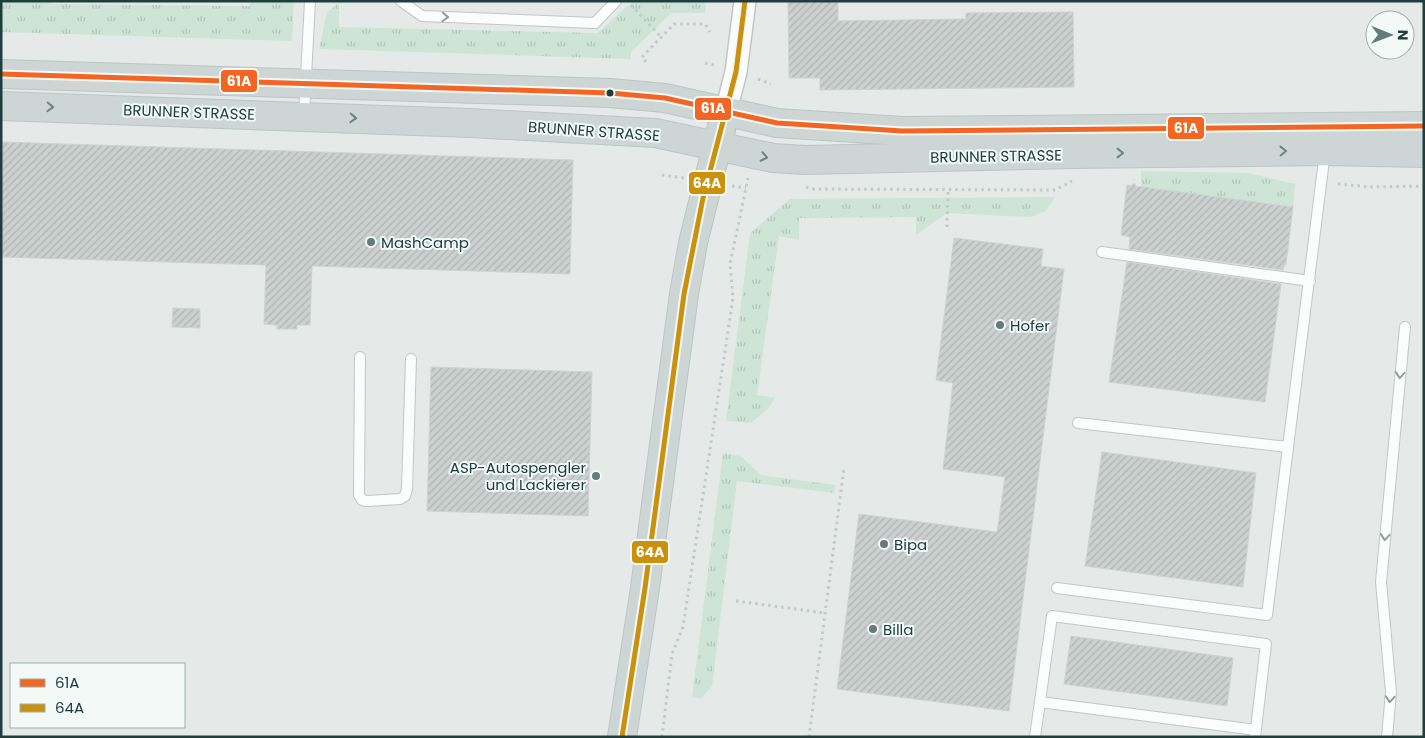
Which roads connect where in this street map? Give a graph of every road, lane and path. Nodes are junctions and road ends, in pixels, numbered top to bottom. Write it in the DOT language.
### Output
graph roads {
  1 [pos="310,1"];
  2 [pos="401,1"];
  3 [pos="616,1"];
  4 [pos="745,1"];
  5 [pos="630,4"];
  6 [pos="710,32"];
  7 [pos="662,37"];
  8 [pos="646,62"];
  9 [pos="1,74"];
  10 [pos="305,84"];
  11 [pos="1,106"];
  12 [pos="726,111"];
  13 [pos="304,116"];
  14 [pos="1424,126"];
  15 [pos="1326,139"];
  16 [pos="716,147"];
  17 [pos="1424,152"];
  18 [pos="748,178"];
  19 [pos="948,189"];
  20 [pos="947,227"];
  21 [pos="1102,252"];
  22 [pos="1310,281"];
  23 [pos="1404,327"];
  24 [pos="360,357"];
  25 [pos="411,358"];
  26 [pos="1078,423"];
  27 [pos="1288,447"];
  28 [pos="844,468"];
  29 [pos="1057,588"];
  30 [pos="736,602"];
  31 [pos="825,612"];
  32 [pos="1040,702"];
  33 [pos="1255,734"];
  34 [pos="622,737"];
  35 [pos="662,737"];
  36 [pos="809,737"];
  37 [pos="1035,737"];
  38 [pos="1387,737"];
  1 -- 10 [label="lane"];
  2 -- 3 [label="lane, one-way"];
  4 -- 12 [label="street"];
  5 -- 7 [label="path"];
  6 -- 7 [label="path"];
  7 -- 8 [label="path"];
  9 -- 10 [label="main road, BRUNNER STRASSE"];
  10 -- 12 [label="main road, BRUNNER STRASSE"];
  10 -- 13 [label="lane"];
  11 -- 13 [label="main road, BRUNNER STRASSE, one-way"];
  12 -- 15 [label="main road, BRUNNER STRASSE"];
  12 -- 16 [label="main road"];
  13 -- 16 [label="main road, BRUNNER STRASSE, one-way"];
  14 -- 15 [label="main road, BRUNNER STRASSE"];
  16 -- 15 [label="main road, BRUNNER STRASSE, one-way"];
  15 -- 17 [label="main road, BRUNNER STRASSE"];
  15 -- 22 [label="lane"];
  16 -- 34 [label="main road"];
  18 -- 35 [label="path"];
  19 -- 20 [label="path"];
  21 -- 22 [label="lane"];
  22 -- 27 [label="lane"];
  23 -- 38 [label="lane, one-way"];
  24 -- 25 [label="lane"];
  26 -- 27 [label="lane"];
  27 -- 29 [label="lane"];
  28 -- 31 [label="path"];
  30 -- 31 [label="path"];
  31 -- 36 [label="path"];
  32 -- 33 [label="lane"];
  32 -- 33 [label="lane"];
  32 -- 37 [label="lane"];
}
